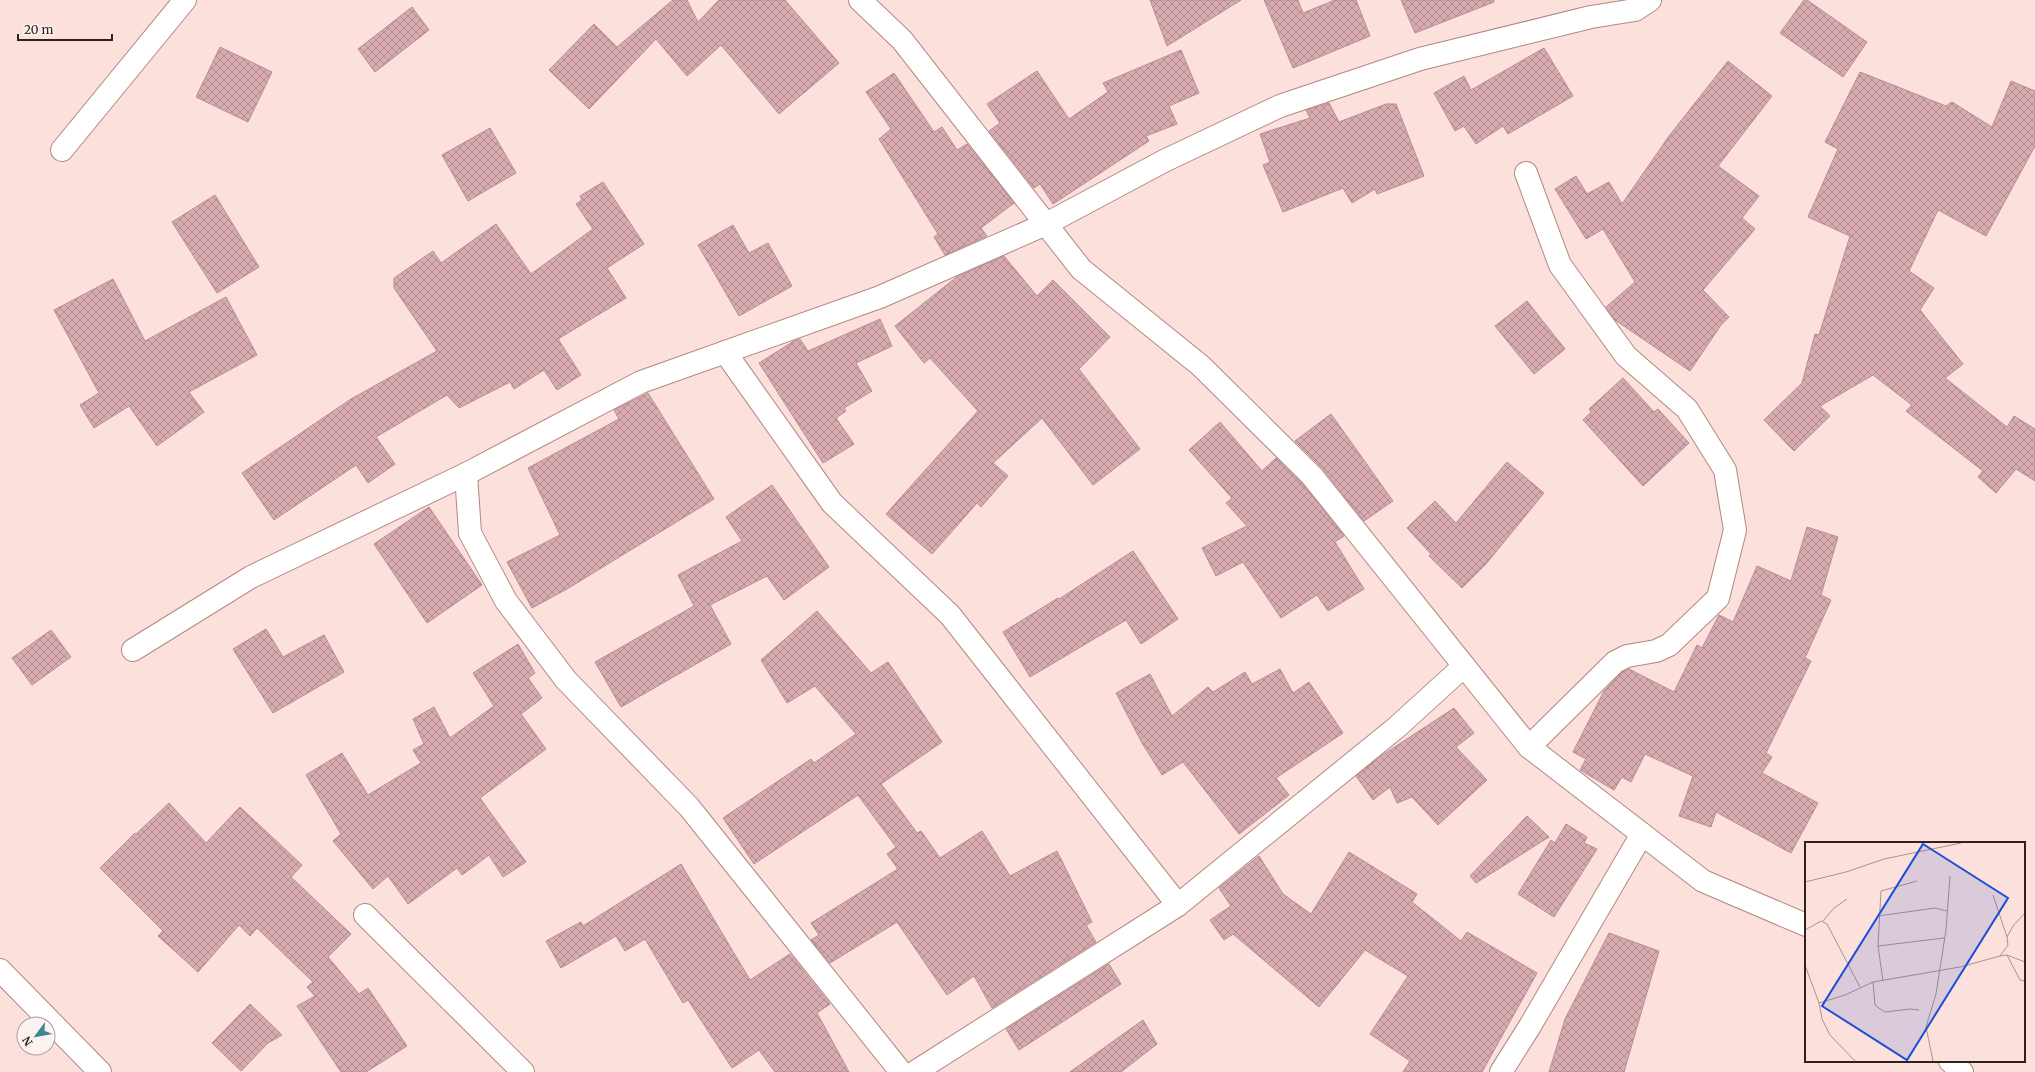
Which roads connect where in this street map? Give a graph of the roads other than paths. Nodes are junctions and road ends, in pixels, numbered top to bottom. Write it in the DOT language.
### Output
graph roads {
  1 [pos="185,0"];
  2 [pos="860,0"];
  3 [pos="1650,0"];
  4 [pos="62,150"];
  5 [pos="1526,173"];
  6 [pos="1046,224"];
  7 [pos="725,352"];
  8 [pos="466,474"];
  9 [pos="133,650"];
  10 [pos="1464,666"];
  11 [pos="1529,747"];
  12 [pos="1642,834"];
  13 [pos="1178,905"];
  14 [pos="365,916"];
  15 [pos="1805,925"];
  16 [pos="0,970"];
  17 [pos="1951,1062"];
  18 [pos="100,1072"];
  19 [pos="524,1072"];
  20 [pos="901,1072"];
  21 [pos="915,1072"];
  22 [pos="1501,1072"];
  23 [pos="1962,1072"];
  1 -- 4 [label="street"];
  2 -- 6 [label="street"];
  3 -- 6 [label="street"];
  5 -- 11 [label="street"];
  6 -- 7 [label="street"];
  6 -- 10 [label="street"];
  7 -- 8 [label="street"];
  7 -- 13 [label="street"];
  8 -- 9 [label="street"];
  8 -- 20 [label="street"];
  10 -- 11 [label="street"];
  10 -- 13 [label="street"];
  11 -- 12 [label="street"];
  12 -- 15 [label="street"];
  12 -- 22 [label="street"];
  13 -- 21 [label="street"];
  14 -- 19 [label="street"];
  16 -- 18 [label="street"];
  17 -- 23 [label="street"];
}
